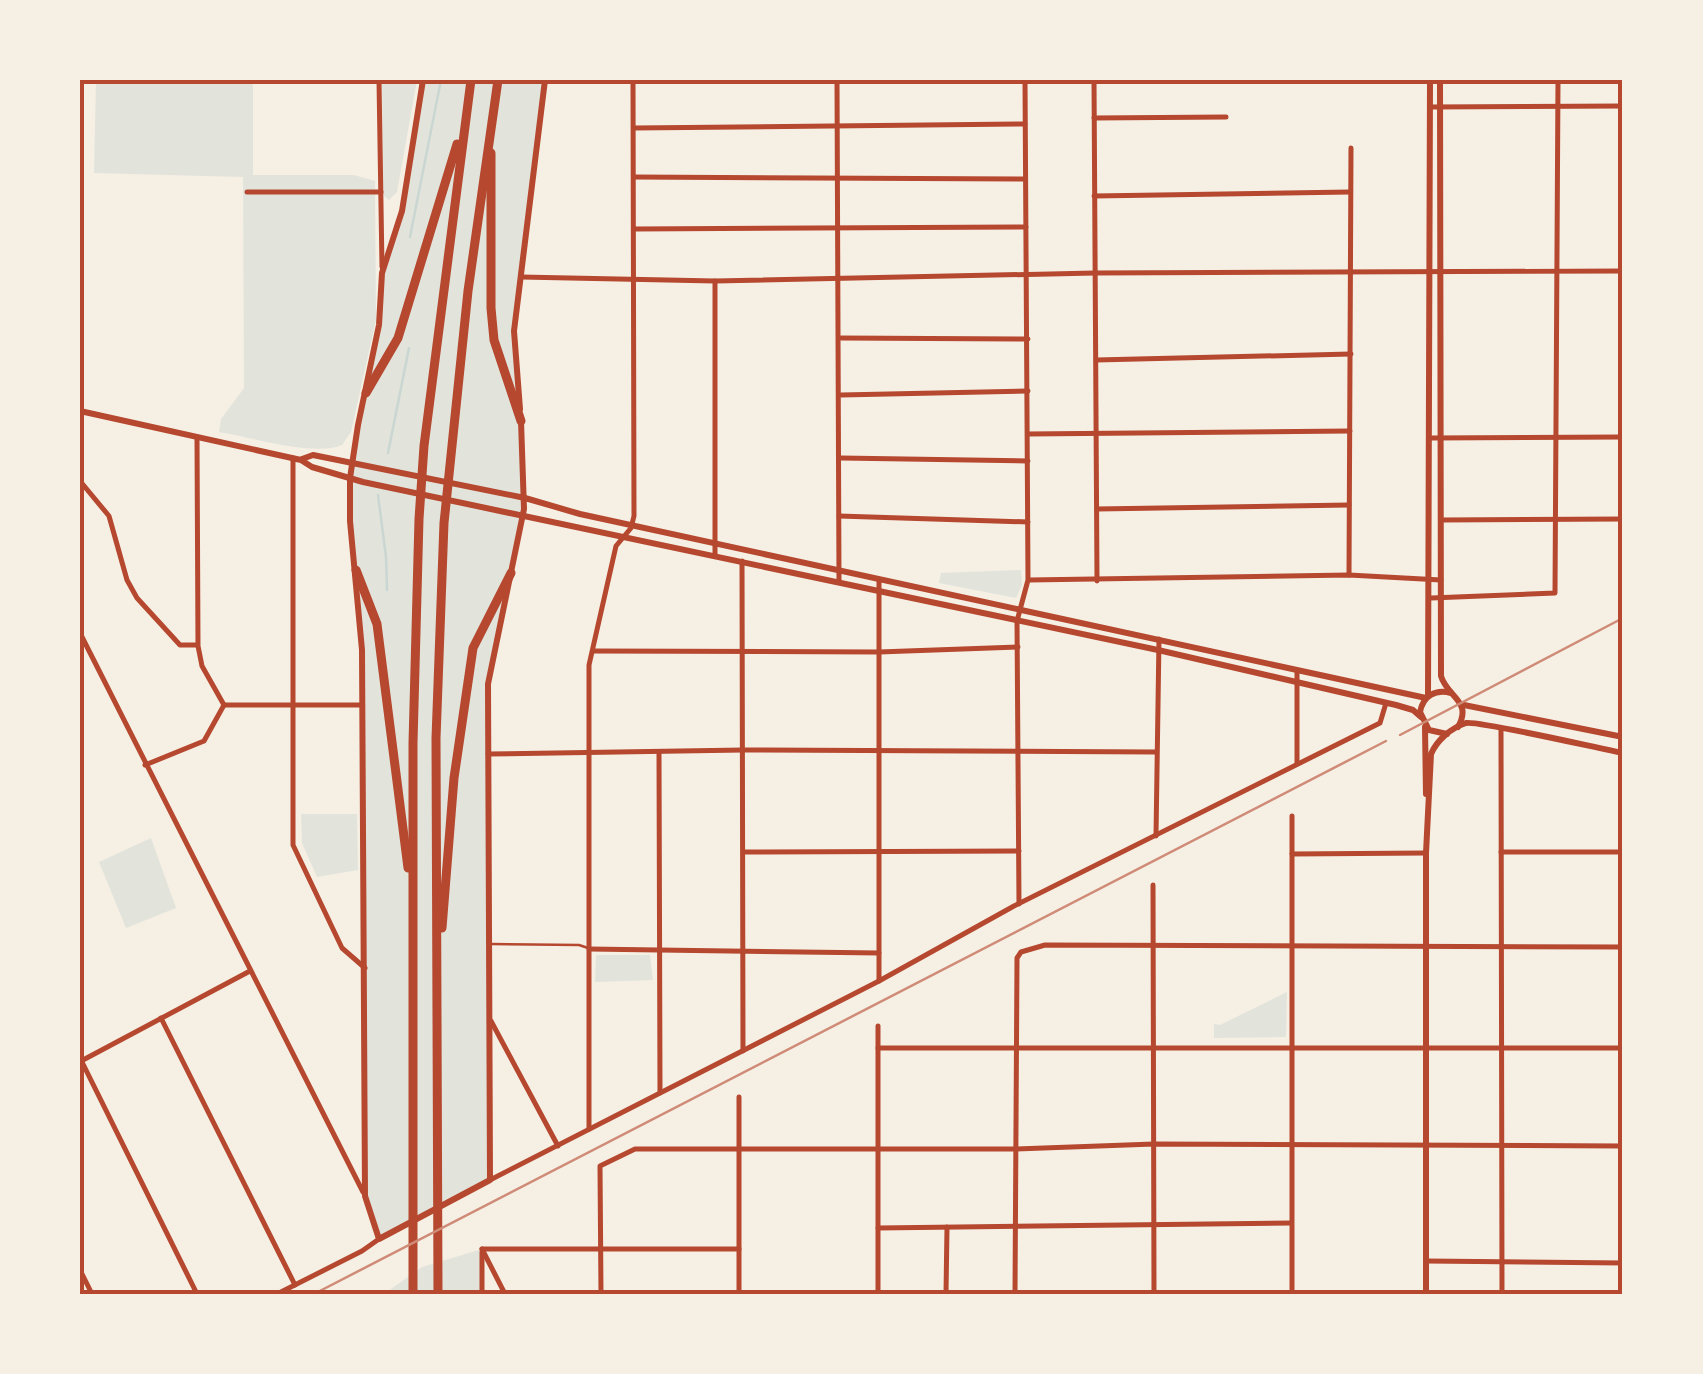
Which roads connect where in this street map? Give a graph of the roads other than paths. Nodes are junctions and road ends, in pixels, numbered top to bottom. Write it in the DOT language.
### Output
graph roads {
  1 [pos="379,80"];
  2 [pos="424,80"];
  3 [pos="472,80"];
  4 [pos="498,80"];
  5 [pos="544,80"];
  6 [pos="633,80"];
  7 [pos="837,80"];
  8 [pos="1025,80"];
  9 [pos="1094,80"];
  10 [pos="1430,80"];
  11 [pos="1440,80"];
  12 [pos="1558,80"];
  13 [pos="1558,106"];
  14 [pos="1623,106"];
  15 [pos="1430,107"];
  16 [pos="1440,107"];
  17 [pos="492,110"];
  18 [pos="466,112"];
  19 [pos="1226,117"];
  20 [pos="1094,118"];
  21 [pos="1025,124"];
  22 [pos="838,126"];
  23 [pos="634,128"];
  24 [pos="1350,148"];
  25 [pos="634,177"];
  26 [pos="838,178"];
  27 [pos="1026,179"];
  28 [pos="246,192"];
  29 [pos="381,192"];
  30 [pos="1350,192"];
  31 [pos="1094,196"];
  32 [pos="1026,227"];
  33 [pos="839,228"];
  34 [pos="635,229"];
  35 [pos="1431,271"];
  36 [pos="1441,271"];
  37 [pos="1557,271"];
  38 [pos="1623,271"];
  39 [pos="382,273"];
  40 [pos="1095,273"];
  41 [pos="1351,273"];
  42 [pos="1028,274"];
  43 [pos="519,278"];
  44 [pos="840,278"];
  45 [pos="635,280"];
  46 [pos="715,281"];
  47 [pos="840,338"];
  48 [pos="1028,339"];
  49 [pos="1351,354"];
  50 [pos="1096,360"];
  51 [pos="1028,391"];
  52 [pos="366,393"];
  53 [pos="840,395"];
  54 [pos="80,411"];
  55 [pos="521,421"];
  56 [pos="1350,431"];
  57 [pos="1028,434"];
  58 [pos="1096,434"];
  59 [pos="1623,436"];
  60 [pos="197,437"];
  61 [pos="1556,437"];
  62 [pos="1431,438"];
  63 [pos="1440,438"];
  64 [pos="840,458"];
  65 [pos="297,459"];
  66 [pos="1028,460"];
  67 [pos="352,463"];
  68 [pos="350,478"];
  69 [pos="80,481"];
  70 [pos="525,498"];
  71 [pos="1349,505"];
  72 [pos="1096,508"];
  73 [pos="839,516"];
  74 [pos="522,517"];
  75 [pos="1555,519"];
  76 [pos="1623,519"];
  77 [pos="1441,520"];
  78 [pos="1028,522"];
  79 [pos="632,526"];
  80 [pos="624,535"];
  81 [pos="716,544"];
  82 [pos="716,555"];
  83 [pos="742,561"];
  84 [pos="356,570"];
  85 [pos="839,571"];
  86 [pos="511,573"];
  87 [pos="1349,574"];
  88 [pos="1028,580"];
  89 [pos="1431,580"];
  90 [pos="1441,580"];
  91 [pos="880,581"];
  92 [pos="1097,581"];
  93 [pos="839,582"];
  94 [pos="880,591"];
  95 [pos="1431,598"];
  96 [pos="1440,598"];
  97 [pos="1018,612"];
  98 [pos="1017,622"];
  99 [pos="80,633"];
  100 [pos="1159,639"];
  101 [pos="198,646"];
  102 [pos="1018,647"];
  103 [pos="1158,650"];
  104 [pos="593,651"];
  105 [pos="742,652"];
  106 [pos="880,652"];
  107 [pos="1297,671"];
  108 [pos="1297,682"];
  109 [pos="1452,693"];
  110 [pos="1427,697"];
  111 [pos="1386,702"];
  112 [pos="224,705"];
  113 [pos="361,705"];
  114 [pos="1462,705"];
  115 [pos="292,706"];
  116 [pos="1421,717"];
  117 [pos="1425,726"];
  118 [pos="1457,728"];
  119 [pos="1501,730"];
  120 [pos="1448,734"];
  121 [pos="1623,737"];
  122 [pos="743,750"];
  123 [pos="879,751"];
  124 [pos="1019,751"];
  125 [pos="589,752"];
  126 [pos="658,752"];
  127 [pos="1156,752"];
  128 [pos="1623,753"];
  129 [pos="488,754"];
  130 [pos="1297,763"];
  131 [pos="146,765"];
  132 [pos="1427,800"];
  133 [pos="1292,816"];
  134 [pos="1156,836"];
  135 [pos="743,852"];
  136 [pos="879,852"];
  137 [pos="1019,852"];
  138 [pos="1501,852"];
  139 [pos="1623,852"];
  140 [pos="1426,853"];
  141 [pos="1292,854"];
  142 [pos="1153,885"];
  143 [pos="1019,904"];
  144 [pos="413,915"];
  145 [pos="490,944"];
  146 [pos="1152,946"];
  147 [pos="1292,946"];
  148 [pos="1426,946"];
  149 [pos="1501,947"];
  150 [pos="1623,947"];
  151 [pos="589,949"];
  152 [pos="660,951"];
  153 [pos="743,952"];
  154 [pos="879,953"];
  155 [pos="365,968"];
  156 [pos="250,972"];
  157 [pos="879,981"];
  158 [pos="436,1006"];
  159 [pos="161,1018"];
  160 [pos="490,1019"];
  161 [pos="878,1026"];
  162 [pos="1153,1046"];
  163 [pos="1292,1047"];
  164 [pos="1502,1047"];
  165 [pos="878,1048"];
  166 [pos="1017,1048"];
  167 [pos="1427,1048"];
  168 [pos="1623,1048"];
  169 [pos="743,1051"];
  170 [pos="81,1061"];
  171 [pos="660,1092"];
  172 [pos="739,1097"];
  173 [pos="589,1129"];
  174 [pos="1154,1144"];
  175 [pos="1291,1144"];
  176 [pos="1426,1145"];
  177 [pos="558,1146"];
  178 [pos="1502,1146"];
  179 [pos="1623,1146"];
  180 [pos="878,1147"];
  181 [pos="739,1148"];
  182 [pos="1016,1149"];
  183 [pos="490,1180"];
  184 [pos="365,1196"];
  185 [pos="1291,1223"];
  186 [pos="1155,1224"];
  187 [pos="947,1227"];
  188 [pos="878,1228"];
  189 [pos="1015,1228"];
  190 [pos="379,1240"];
  191 [pos="482,1249"];
  192 [pos="600,1249"];
  193 [pos="739,1249"];
  194 [pos="1426,1261"];
  195 [pos="1502,1261"];
  196 [pos="1623,1263"];
  197 [pos="80,1270"];
  198 [pos="295,1285"];
  199 [pos="92,1294"];
  200 [pos="197,1294"];
  201 [pos="277,1294"];
  202 [pos="413,1294"];
  203 [pos="438,1294"];
  204 [pos="482,1294"];
  205 [pos="505,1294"];
  206 [pos="600,1294"];
  207 [pos="739,1294"];
  208 [pos="878,1294"];
  209 [pos="946,1294"];
  210 [pos="1015,1294"];
  211 [pos="1154,1294"];
  212 [pos="1292,1294"];
  213 [pos="1426,1294"];
  214 [pos="1502,1294"];
  1 -- 29 [label="street"];
  2 -- 39 [label="main road"];
  3 -- 18 [label="highway"];
  4 -- 17 [label="highway"];
  5 -- 43 [label="main road"];
  6 -- 23 [label="street"];
  7 -- 22 [label="street"];
  8 -- 21 [label="street"];
  9 -- 20 [label="street"];
  10 -- 15 [label="main road"];
  11 -- 16 [label="main road"];
  12 -- 13 [label="street"];
  13 -- 14 [label="street"];
  13 -- 16 [label="street"];
  13 -- 37 [label="street"];
  15 -- 16 [label="street"];
  15 -- 35 [label="main road"];
  16 -- 36 [label="main road"];
  17 -- 55 [label="highway"];
  17 -- 158 [label="highway"];
  18 -- 52 [label="highway"];
  18 -- 144 [label="highway"];
  19 -- 20 [label="street"];
  20 -- 31 [label="street"];
  21 -- 22 [label="street"];
  21 -- 27 [label="street"];
  22 -- 23 [label="street"];
  22 -- 26 [label="street"];
  23 -- 25 [label="street"];
  24 -- 30 [label="street"];
  25 -- 26 [label="street"];
  25 -- 34 [label="street"];
  26 -- 27 [label="street"];
  26 -- 33 [label="street"];
  27 -- 32 [label="street"];
  28 -- 29 [label="street"];
  29 -- 39 [label="street"];
  30 -- 31 [label="street"];
  30 -- 41 [label="street"];
  31 -- 40 [label="street"];
  32 -- 33 [label="street"];
  32 -- 42 [label="street"];
  33 -- 34 [label="street"];
  33 -- 44 [label="street"];
  34 -- 45 [label="street"];
  35 -- 36 [label="street"];
  35 -- 41 [label="street"];
  35 -- 62 [label="main road"];
  36 -- 37 [label="street"];
  36 -- 63 [label="main road"];
  37 -- 38 [label="street"];
  37 -- 61 [label="street"];
  39 -- 52 [label="main road"];
  40 -- 41 [label="street"];
  40 -- 42 [label="street"];
  40 -- 50 [label="street"];
  41 -- 49 [label="street"];
  42 -- 44 [label="street"];
  42 -- 48 [label="street"];
  43 -- 45 [label="street"];
  43 -- 55 [label="main road"];
  44 -- 46 [label="street"];
  44 -- 47 [label="street"];
  45 -- 46 [label="street"];
  45 -- 79 [label="street"];
  46 -- 81 [label="street"];
  47 -- 48 [label="street"];
  47 -- 53 [label="street"];
  48 -- 51 [label="street"];
  49 -- 50 [label="street"];
  49 -- 56 [label="street"];
  50 -- 58 [label="street"];
  51 -- 53 [label="street"];
  51 -- 57 [label="street"];
  52 -- 67 [label="main road"];
  53 -- 64 [label="street"];
  54 -- 60 [label="main road"];
  55 -- 70 [label="main road"];
  56 -- 58 [label="street"];
  56 -- 71 [label="street"];
  57 -- 58 [label="street"];
  57 -- 66 [label="street"];
  58 -- 72 [label="street"];
  59 -- 61 [label="street"];
  60 -- 65 [label="main road"];
  60 -- 101 [label="street"];
  61 -- 63 [label="street"];
  61 -- 75 [label="street"];
  62 -- 63 [label="street"];
  62 -- 89 [label="main road"];
  63 -- 77 [label="main road"];
  64 -- 66 [label="street"];
  64 -- 73 [label="street"];
  65 -- 67 [label="main road"];
  65 -- 68 [label="main road"];
  65 -- 115 [label="street"];
  66 -- 78 [label="street"];
  67 -- 68 [label="main road"];
  67 -- 70 [label="main road"];
  68 -- 74 [label="main road"];
  68 -- 84 [label="main road"];
  69 -- 101 [label="street"];
  70 -- 74 [label="main road"];
  70 -- 79 [label="main road"];
  71 -- 72 [label="street"];
  71 -- 87 [label="street"];
  72 -- 92 [label="street"];
  73 -- 78 [label="street"];
  73 -- 85 [label="street"];
  74 -- 80 [label="main road"];
  74 -- 86 [label="main road"];
  75 -- 76 [label="street"];
  75 -- 77 [label="street"];
  75 -- 96 [label="street"];
  77 -- 90 [label="main road"];
  78 -- 88 [label="street"];
  79 -- 80 [label="street"];
  79 -- 81 [label="main road"];
  80 -- 82 [label="main road"];
  80 -- 104 [label="street"];
  81 -- 82 [label="street"];
  81 -- 85 [label="main road"];
  82 -- 83 [label="main road"];
  83 -- 93 [label="main road"];
  83 -- 105 [label="street"];
  84 -- 113 [label="main road"];
  84 -- 144 [label="highway"];
  85 -- 91 [label="main road"];
  85 -- 93 [label="street"];
  86 -- 129 [label="main road"];
  86 -- 158 [label="highway"];
  87 -- 89 [label="street"];
  87 -- 92 [label="street"];
  88 -- 92 [label="street"];
  88 -- 97 [label="street"];
  89 -- 90 [label="street"];
  89 -- 95 [label="main road"];
  90 -- 96 [label="main road"];
  91 -- 94 [label="street"];
  91 -- 97 [label="main road"];
  93 -- 94 [label="main road"];
  94 -- 98 [label="main road"];
  94 -- 106 [label="street"];
  95 -- 96 [label="street"];
  95 -- 110 [label="main road"];
  96 -- 109 [label="main road"];
  97 -- 98 [label="street"];
  97 -- 100 [label="main road"];
  98 -- 102 [label="street"];
  98 -- 103 [label="main road"];
  99 -- 131 [label="street"];
  100 -- 103 [label="street"];
  100 -- 107 [label="main road"];
  101 -- 112 [label="street"];
  102 -- 106 [label="street"];
  102 -- 124 [label="street"];
  103 -- 108 [label="main road"];
  103 -- 127 [label="street"];
  104 -- 105 [label="street"];
  104 -- 125 [label="street"];
  105 -- 106 [label="street"];
  105 -- 122 [label="street"];
  106 -- 123 [label="street"];
  107 -- 108 [label="street"];
  107 -- 110 [label="main road"];
  108 -- 111 [label="main road"];
  108 -- 130 [label="street"];
  109 -- 110 [label="main road"];
  109 -- 114 [label="main road"];
  110 -- 116 [label="main road"];
  111 -- 116 [label="main road"];
  111 -- 130 [label="street"];
  112 -- 115 [label="street"];
  112 -- 131 [label="street"];
  113 -- 115 [label="street"];
  113 -- 155 [label="main road"];
  114 -- 118 [label="main road"];
  114 -- 121 [label="main road"];
  115 -- 155 [label="street"];
  116 -- 117 [label="main road"];
  117 -- 120 [label="main road"];
  117 -- 132 [label="main road"];
  118 -- 119 [label="main road"];
  118 -- 120 [label="main road"];
  119 -- 128 [label="main road"];
  119 -- 138 [label="street"];
  120 -- 132 [label="main road"];
  122 -- 123 [label="street"];
  122 -- 126 [label="street"];
  122 -- 135 [label="street"];
  123 -- 124 [label="street"];
  123 -- 136 [label="street"];
  124 -- 127 [label="street"];
  124 -- 137 [label="street"];
  125 -- 126 [label="street"];
  125 -- 129 [label="street"];
  125 -- 151 [label="street"];
  126 -- 152 [label="street"];
  127 -- 134 [label="street"];
  129 -- 145 [label="main road"];
  130 -- 134 [label="street"];
  131 -- 156 [label="street"];
  132 -- 140 [label="main road"];
  133 -- 141 [label="street"];
  134 -- 143 [label="street"];
  135 -- 136 [label="street"];
  135 -- 153 [label="street"];
  136 -- 137 [label="street"];
  136 -- 154 [label="street"];
  137 -- 143 [label="street"];
  138 -- 139 [label="street"];
  138 -- 149 [label="street"];
  140 -- 141 [label="street"];
  140 -- 148 [label="main road"];
  141 -- 147 [label="street"];
  142 -- 146 [label="street"];
  143 -- 157 [label="street"];
  144 -- 202 [label="highway"];
  145 -- 151 [label="lane"];
  145 -- 160 [label="main road"];
  146 -- 147 [label="street"];
  146 -- 162 [label="street"];
  146 -- 166 [label="street"];
  147 -- 148 [label="street"];
  147 -- 163 [label="street"];
  148 -- 149 [label="street"];
  148 -- 167 [label="main road"];
  149 -- 150 [label="street"];
  149 -- 164 [label="street"];
  151 -- 152 [label="street"];
  151 -- 173 [label="street"];
  152 -- 153 [label="street"];
  152 -- 171 [label="street"];
  153 -- 154 [label="street"];
  153 -- 169 [label="street"];
  154 -- 157 [label="street"];
  155 -- 184 [label="main road"];
  156 -- 159 [label="street"];
  156 -- 184 [label="street"];
  157 -- 169 [label="street"];
  158 -- 203 [label="highway"];
  159 -- 170 [label="street"];
  159 -- 198 [label="street"];
  160 -- 177 [label="street"];
  160 -- 183 [label="main road"];
  161 -- 165 [label="street"];
  162 -- 163 [label="street"];
  162 -- 166 [label="street"];
  162 -- 174 [label="street"];
  163 -- 167 [label="street"];
  163 -- 175 [label="street"];
  164 -- 167 [label="street"];
  164 -- 168 [label="street"];
  164 -- 178 [label="street"];
  165 -- 166 [label="street"];
  165 -- 180 [label="street"];
  166 -- 182 [label="street"];
  167 -- 176 [label="main road"];
  169 -- 171 [label="street"];
  170 -- 200 [label="street"];
  171 -- 173 [label="street"];
  172 -- 181 [label="street"];
  173 -- 177 [label="street"];
  174 -- 175 [label="street"];
  174 -- 182 [label="street"];
  174 -- 186 [label="street"];
  175 -- 176 [label="street"];
  175 -- 185 [label="street"];
  176 -- 178 [label="street"];
  176 -- 194 [label="main road"];
  177 -- 183 [label="street"];
  178 -- 179 [label="street"];
  178 -- 195 [label="street"];
  180 -- 181 [label="street"];
  180 -- 182 [label="street"];
  180 -- 188 [label="street"];
  181 -- 192 [label="street"];
  181 -- 193 [label="street"];
  182 -- 189 [label="street"];
  183 -- 190 [label="main road"];
  184 -- 190 [label="main road"];
  185 -- 186 [label="street"];
  185 -- 212 [label="street"];
  186 -- 189 [label="street"];
  186 -- 211 [label="street"];
  187 -- 188 [label="street"];
  187 -- 189 [label="street"];
  187 -- 209 [label="street"];
  188 -- 208 [label="street"];
  189 -- 210 [label="street"];
  190 -- 198 [label="street"];
  191 -- 192 [label="street"];
  191 -- 204 [label="street"];
  191 -- 205 [label="street"];
  192 -- 193 [label="street"];
  192 -- 206 [label="street"];
  193 -- 207 [label="street"];
  194 -- 195 [label="street"];
  194 -- 213 [label="main road"];
  195 -- 196 [label="street"];
  195 -- 214 [label="street"];
  197 -- 199 [label="street"];
  198 -- 201 [label="street"];
}
